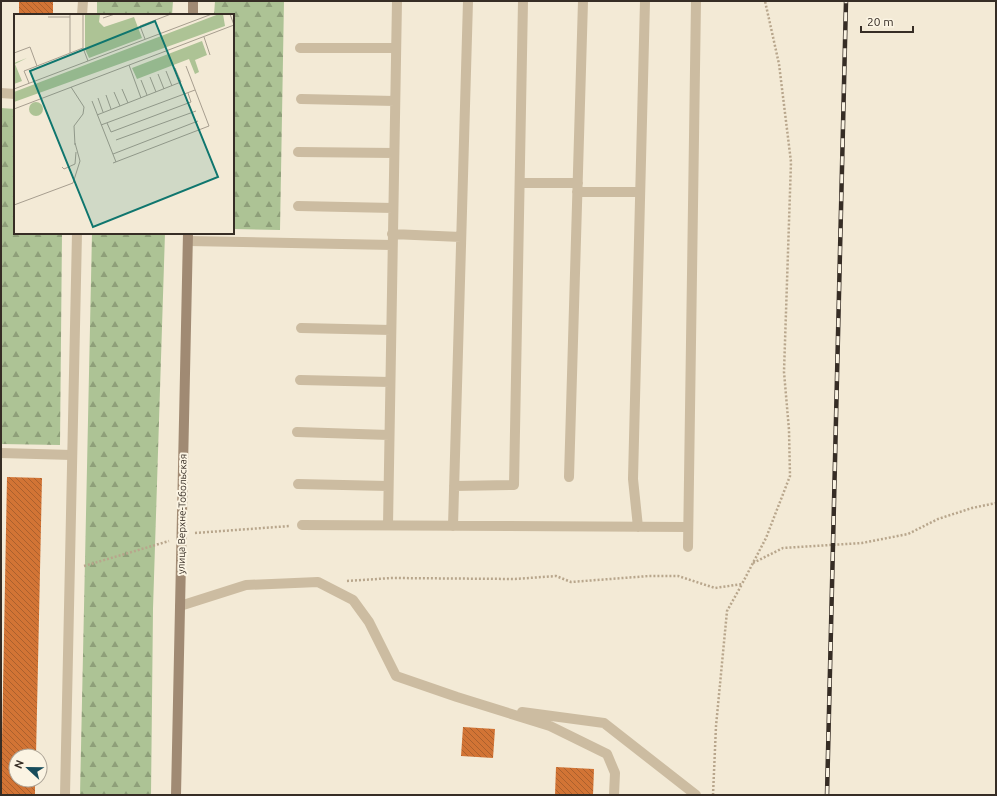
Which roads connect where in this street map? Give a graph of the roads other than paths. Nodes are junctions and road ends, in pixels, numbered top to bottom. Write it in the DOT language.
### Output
graph roads {
  1 [pos="83,1"];
  2 [pos="193,1"];
  3 [pos="397,1"];
  4 [pos="468,1"];
  5 [pos="523,1"];
  6 [pos="583,1"];
  7 [pos="645,1"];
  8 [pos="696,1"];
  9 [pos="82,14"];
  10 [pos="193,14"];
  11 [pos="300,48"];
  12 [pos="396,48"];
  13 [pos="1,93"];
  14 [pos="14,94"];
  15 [pos="301,98"];
  16 [pos="395,101"];
  17 [pos="298,152"];
  18 [pos="394,153"];
  19 [pos="520,183"];
  20 [pos="578,187"];
  21 [pos="640,192"];
  22 [pos="298,206"];
  23 [pos="393,208"];
  24 [pos="77,234"];
  25 [pos="392,234"];
  26 [pos="188,237"];
  27 [pos="461,237"];
  28 [pos="392,245"];
  29 [pos="301,328"];
  30 [pos="391,330"];
  31 [pos="300,380"];
  32 [pos="390,382"];
  33 [pos="297,432"];
  34 [pos="389,434"];
  35 [pos="1,454"];
  36 [pos="72,455"];
  37 [pos="569,477"];
  38 [pos="298,484"];
  39 [pos="388,486"];
  40 [pos="454,486"];
  41 [pos="302,525"];
  42 [pos="388,525"];
  43 [pos="453,526"];
  44 [pos="638,527"];
  45 [pos="688,527"];
  46 [pos="688,547"];
  47 [pos="180,606"];
  48 [pos="494,709"];
  49 [pos="65,795"];
  50 [pos="176,795"];
  51 [pos="614,795"];
  52 [pos="696,795"];
  1 -- 9 [label="street"];
  2 -- 10 [label="street"];
  3 -- 12 [label="street"];
  4 -- 27 [label="street"];
  5 -- 19 [label="street"];
  6 -- 20 [label="street"];
  7 -- 21 [label="street"];
  8 -- 45 [label="street"];
  11 -- 12 [label="street"];
  12 -- 16 [label="street"];
  13 -- 14 [label="street"];
  15 -- 16 [label="street"];
  16 -- 18 [label="street"];
  17 -- 18 [label="street"];
  18 -- 23 [label="street"];
  19 -- 20 [label="street"];
  19 -- 40 [label="street"];
  20 -- 21 [label="street"];
  20 -- 37 [label="street"];
  21 -- 44 [label="street"];
  22 -- 23 [label="street"];
  23 -- 25 [label="street"];
  24 -- 36 [label="street"];
  25 -- 27 [label="street"];
  25 -- 28 [label="street"];
  26 -- 28 [label="street"];
  26 -- 47 [label="street, улица Верхне-Тобольская"];
  27 -- 40 [label="street"];
  28 -- 30 [label="street"];
  29 -- 30 [label="street"];
  30 -- 32 [label="street"];
  31 -- 32 [label="street"];
  32 -- 34 [label="street"];
  33 -- 34 [label="street"];
  34 -- 39 [label="street"];
  35 -- 36 [label="street"];
  36 -- 49 [label="street"];
  38 -- 39 [label="street"];
  39 -- 42 [label="street"];
  40 -- 43 [label="street"];
  41 -- 42 [label="street"];
  42 -- 43 [label="street"];
  43 -- 44 [label="street"];
  44 -- 45 [label="street"];
  45 -- 46 [label="street"];
  47 -- 48 [label="street"];
  47 -- 50 [label="street, улица Верхне-Тобольская"];
  48 -- 51 [label="street"];
  48 -- 52 [label="street"];
}
